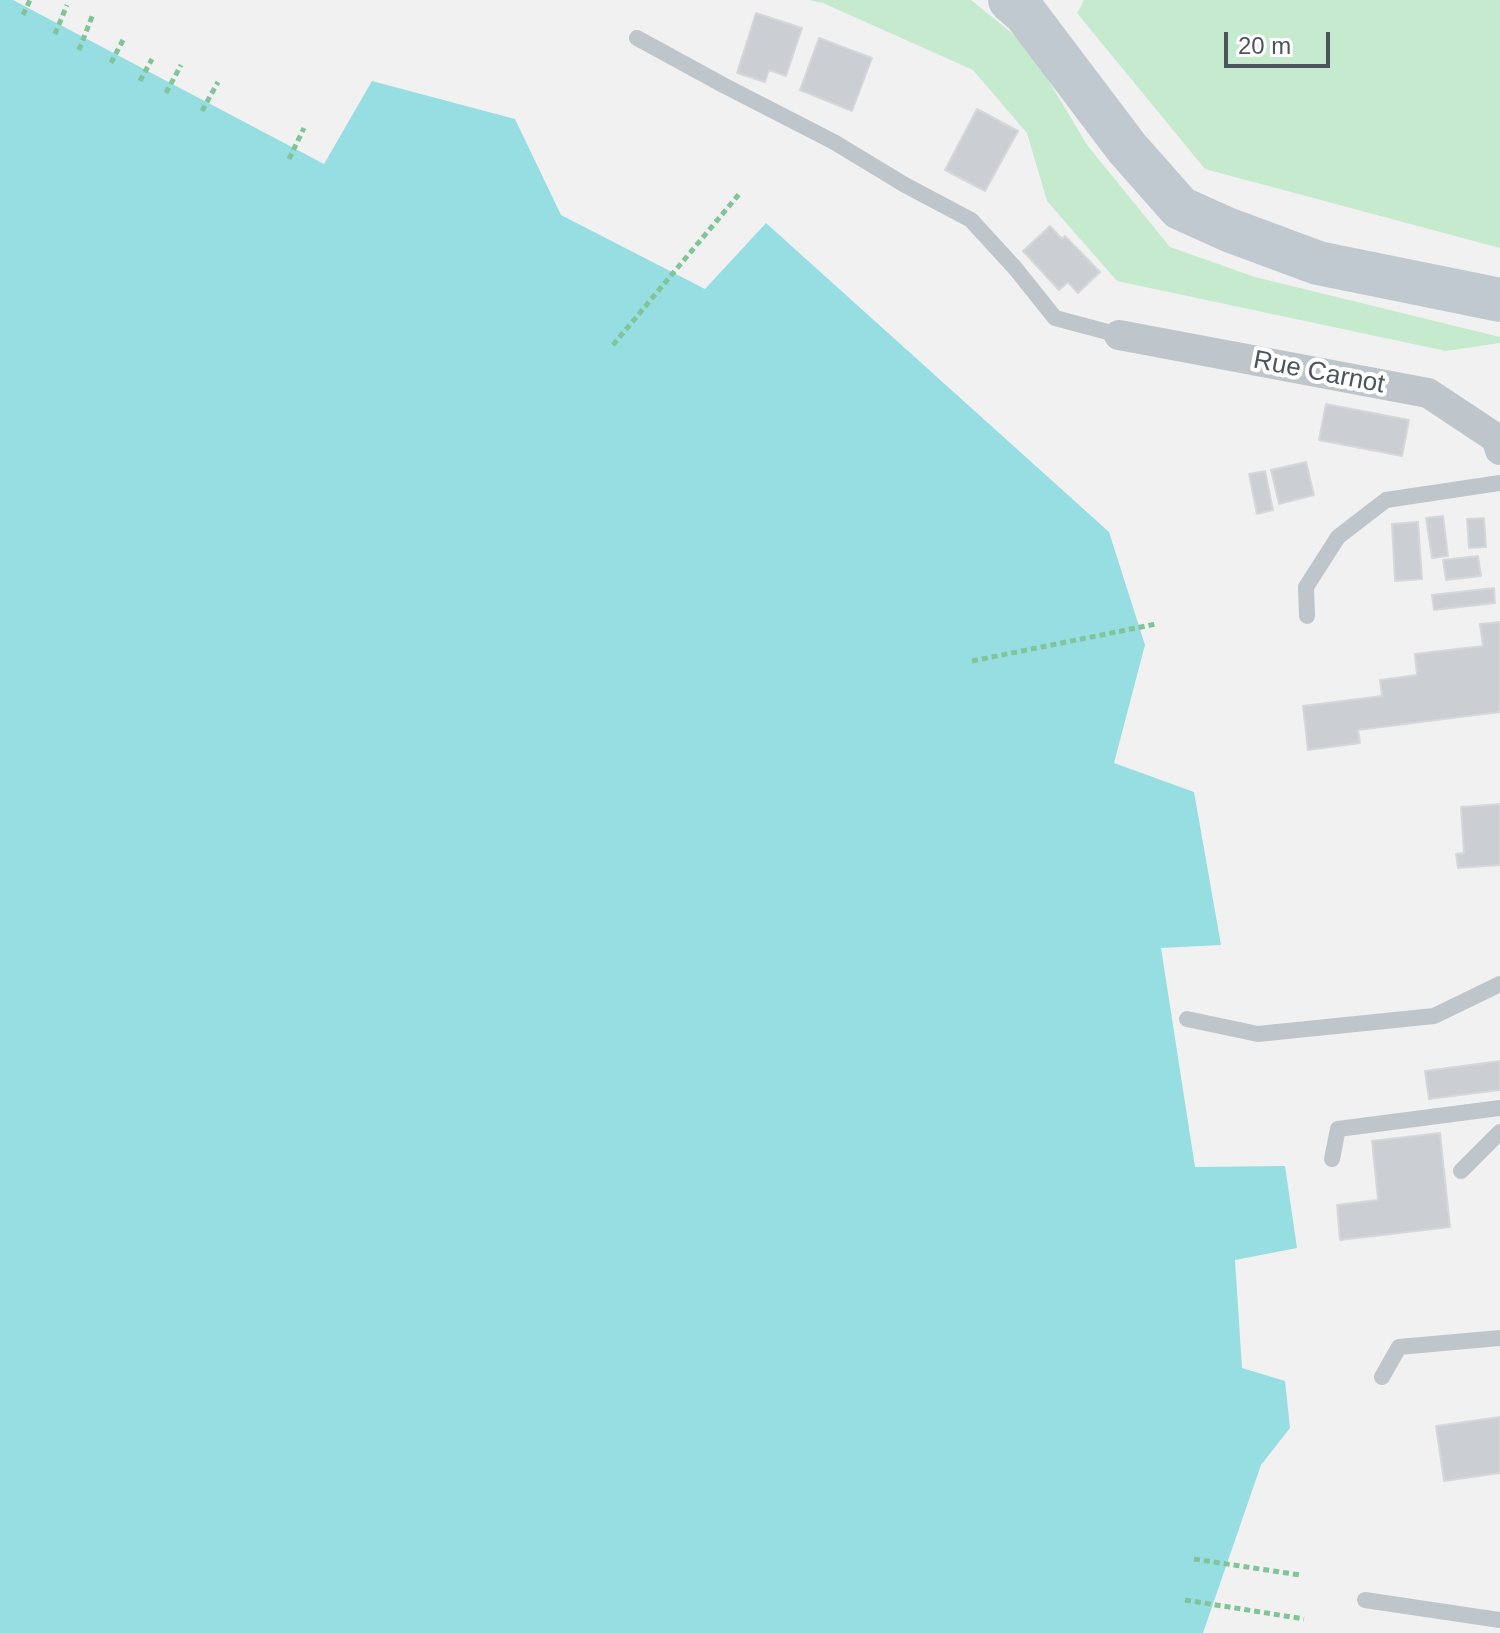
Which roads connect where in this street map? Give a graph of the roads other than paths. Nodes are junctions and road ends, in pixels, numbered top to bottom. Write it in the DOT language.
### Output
graph roads {
  1 [pos="1010,0"];
  2 [pos="637,38"];
  3 [pos="1500,300"];
  4 [pos="1119,335"];
  5 [pos="1500,450"];
  6 [pos="1500,483"];
  7 [pos="1307,616"];
  8 [pos="1500,984"];
  9 [pos="1187,1019"];
  10 [pos="1500,1108"];
  11 [pos="1500,1132"];
  12 [pos="1332,1159"];
  13 [pos="1461,1171"];
  14 [pos="1500,1338"];
  15 [pos="1382,1377"];
  16 [pos="1365,1600"];
  17 [pos="1500,1620"];
  1 -- 3 [label="main road"];
  2 -- 4 [label="lane"];
  4 -- 5 [label="street, Rue Carnot"];
  6 -- 7 [label="lane"];
  8 -- 9 [label="lane"];
  10 -- 12 [label="lane"];
  11 -- 13 [label="lane"];
  14 -- 15 [label="lane"];
  16 -- 17 [label="lane"];
}
